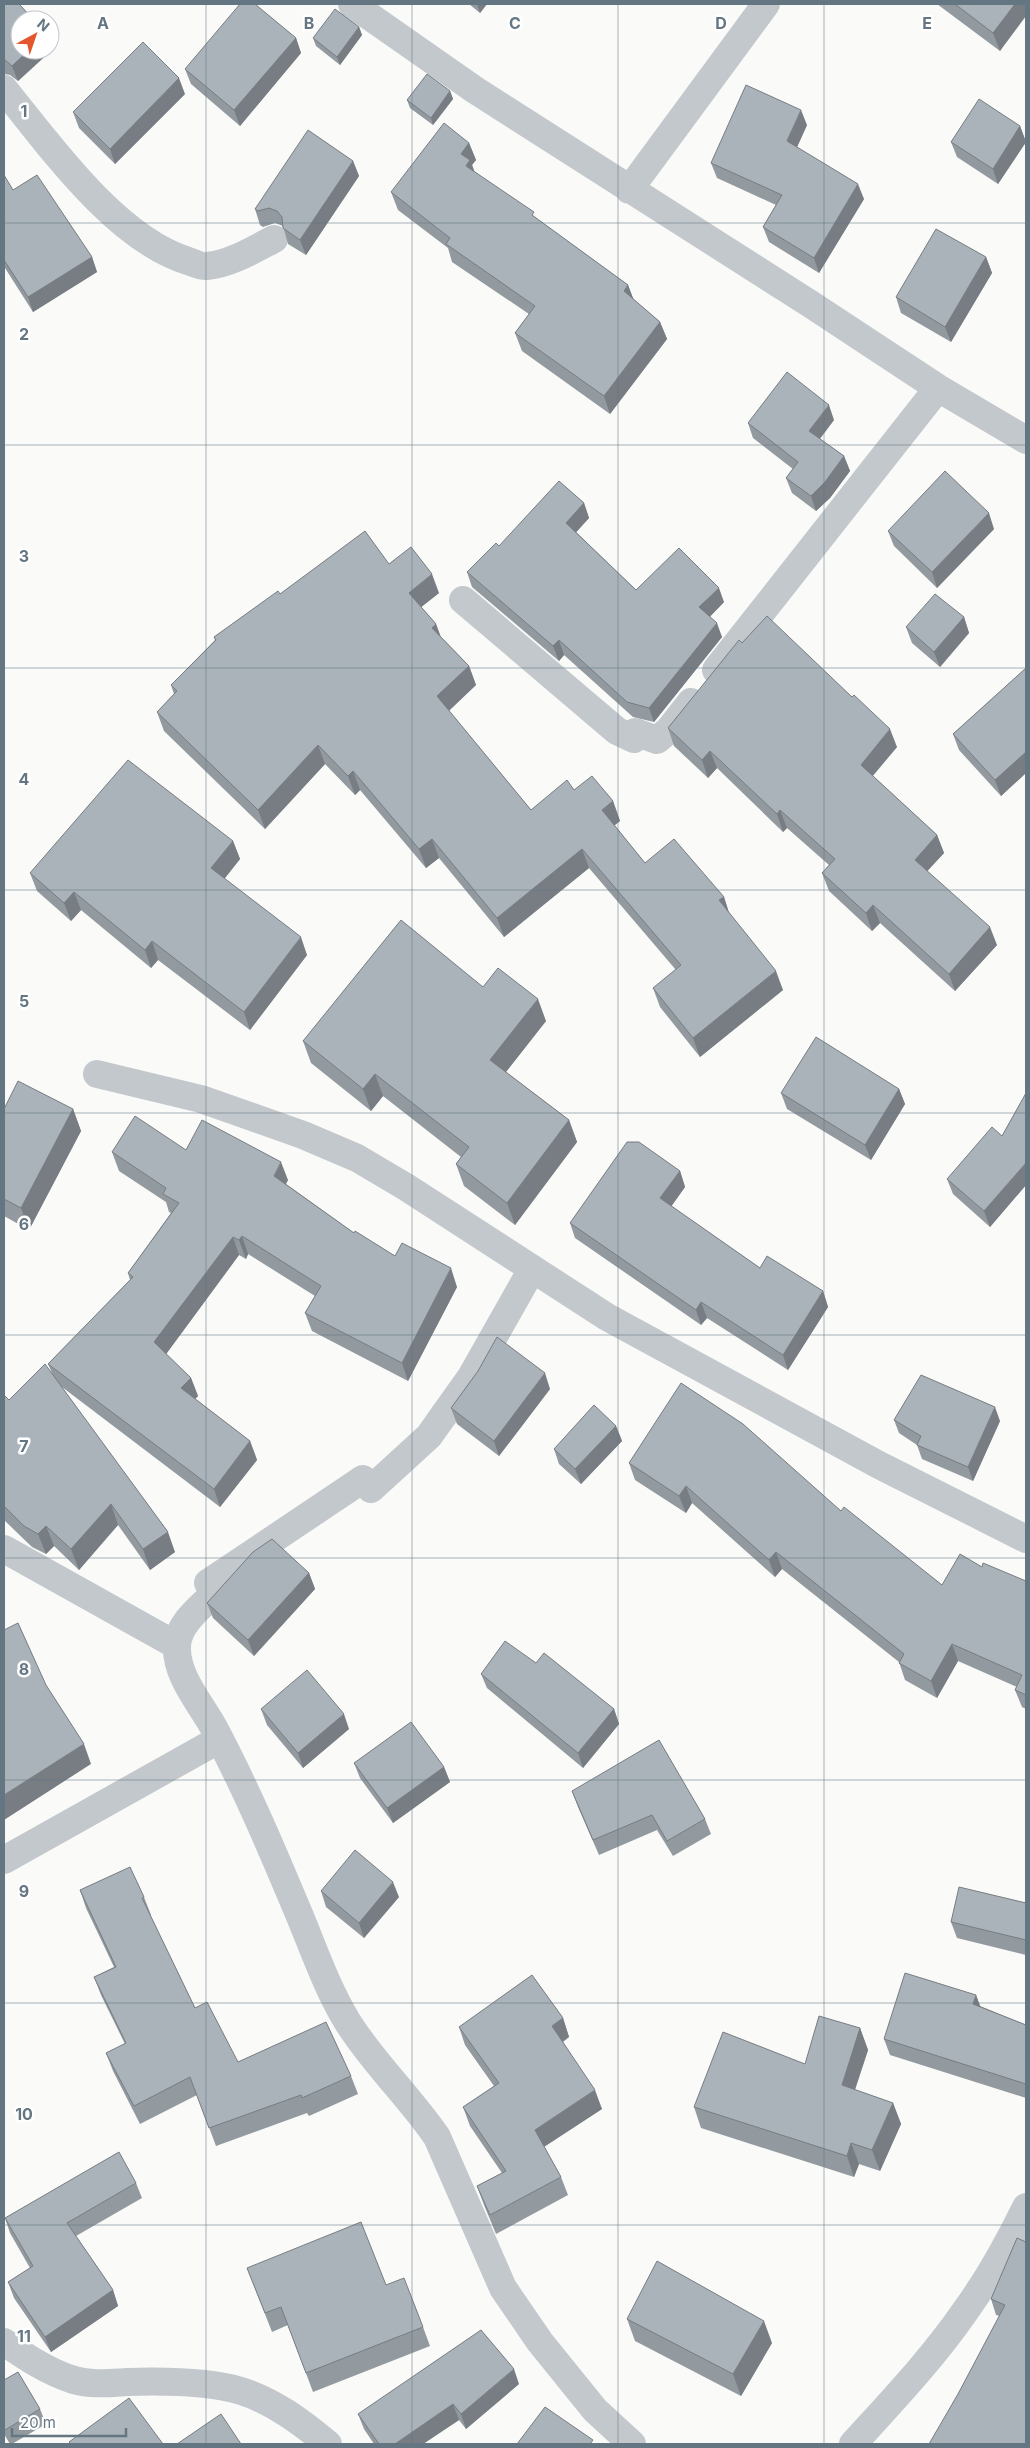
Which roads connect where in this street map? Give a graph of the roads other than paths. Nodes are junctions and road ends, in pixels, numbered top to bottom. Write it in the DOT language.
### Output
graph roads {
  1 [pos="352,4"];
  2 [pos="766,4"];
  3 [pos="4,89"];
  4 [pos="629,190"];
  5 [pos="274,239"];
  6 [pos="938,388"];
  7 [pos="1026,440"];
  8 [pos="463,600"];
  9 [pos="97,1074"];
  10 [pos="532,1269"];
  11 [pos="1026,1539"];
  12 [pos="4,1549"];
  13 [pos="176,1645"];
  14 [pos="220,1739"];
  15 [pos="4,1860"];
  16 [pos="1026,2207"];
  17 [pos="4,2342"];
  18 [pos="328,2444"];
  19 [pos="632,2444"];
  20 [pos="853,2444"];
  1 -- 4 [label="street"];
  2 -- 4 [label="street"];
  3 -- 5 [label="street"];
  4 -- 6 [label="street"];
  6 -- 7 [label="street"];
  6 -- 8 [label="street"];
  9 -- 10 [label="street"];
  10 -- 11 [label="street"];
  10 -- 13 [label="street"];
  12 -- 13 [label="street"];
  13 -- 14 [label="street"];
  14 -- 15 [label="street"];
  14 -- 19 [label="street"];
  16 -- 20 [label="street"];
  17 -- 18 [label="street"];
}
